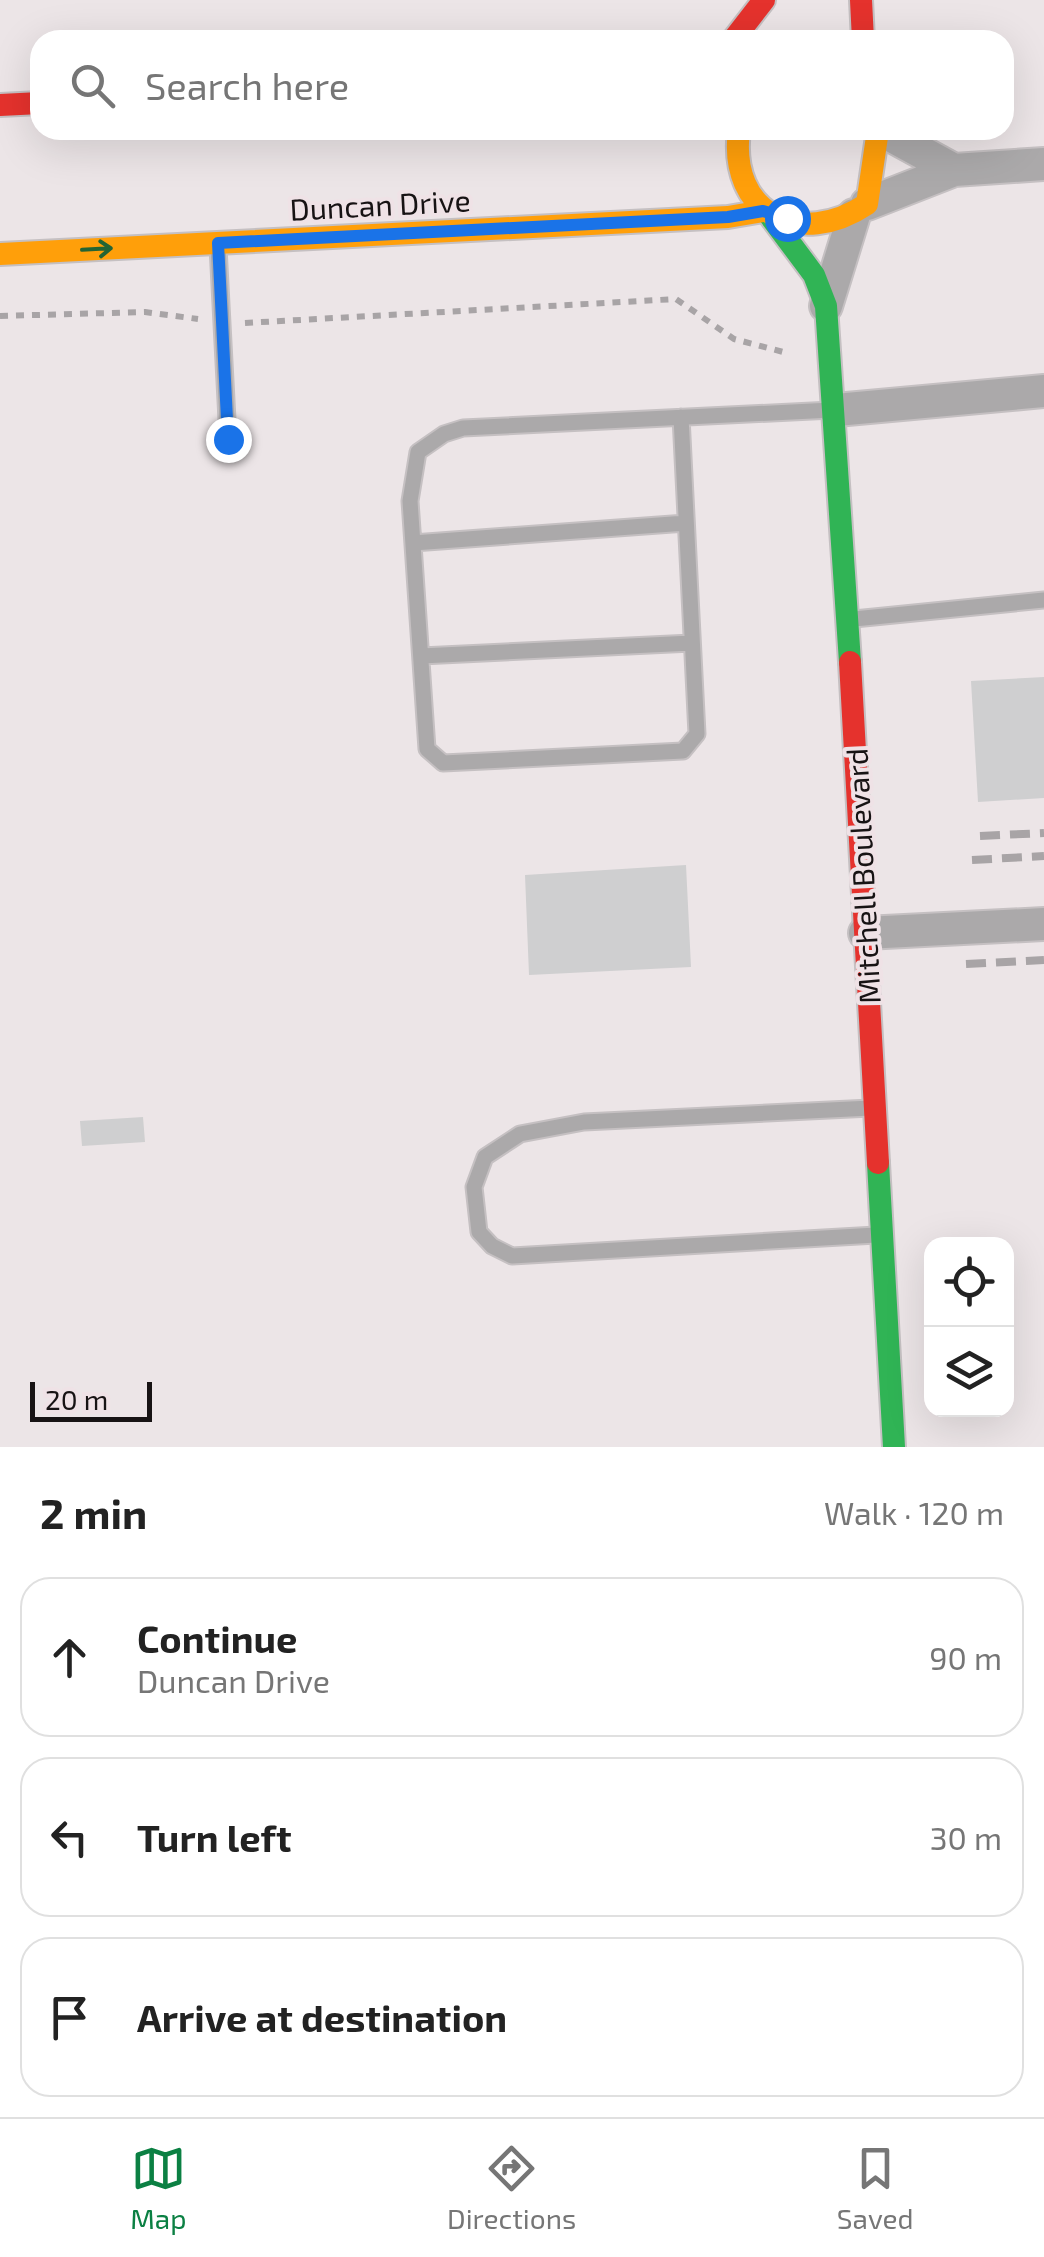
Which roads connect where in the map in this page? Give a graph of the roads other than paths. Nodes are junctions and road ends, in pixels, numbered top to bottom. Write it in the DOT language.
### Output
graph roads {
  1 [pos="765,0"];
  2 [pos="861,0"];
  3 [pos="741,30"];
  4 [pos="767,30"];
  5 [pos="862,30"];
  6 [pos="30,103"];
  7 [pos="0,105"];
  8 [pos="738,140"];
  9 [pos="877,140"];
  10 [pos="898,140"];
  11 [pos="1044,164"];
  12 [pos="954,170"];
  13 [pos="861,209"];
  14 [pos="766,214"];
  15 [pos="218,243"];
  16 [pos="0,254"];
  17 [pos="826,306"];
  18 [pos="1044,391"];
  19 [pos="836,410"];
  20 [pos="681,417"];
  21 [pos="228,439"];
  22 [pos="686,523"];
  23 [pos="413,543"];
  24 [pos="1044,600"];
  25 [pos="848,619"];
  26 [pos="692,642"];
  27 [pos="421,656"];
  28 [pos="1044,924"];
  29 [pos="865,933"];
  30 [pos="875,1107"];
  31 [pos="882,1234"];
  32 [pos="894,1447"];
  1 -- 3 [label="street"];
  1 -- 4 [label="street"];
  2 -- 5 [label="street"];
  6 -- 7 [label="street"];
  8 -- 14 [label="street, Mitchell Boulevard"];
  9 -- 13 [label="street"];
  10 -- 12 [label="street"];
  11 -- 12 [label="street"];
  12 -- 13 [label="street"];
  13 -- 14 [label="street, Duncan Drive"];
  13 -- 17 [label="street, Mitchell Boulevard"];
  14 -- 15 [label="street, Duncan Drive"];
  14 -- 17 [label="street, Mitchell Boulevard"];
  16 -- 15 [label="street, Duncan Drive, one-way"];
  15 -- 21 [label="lane"];
  17 -- 19 [label="street, Mitchell Boulevard"];
  18 -- 19 [label="street"];
  19 -- 20 [label="lane"];
  19 -- 25 [label="street, Mitchell Boulevard"];
  20 -- 22 [label="lane"];
  20 -- 23 [label="lane"];
  22 -- 23 [label="lane"];
  22 -- 26 [label="lane"];
  23 -- 27 [label="lane"];
  24 -- 25 [label="lane"];
  25 -- 29 [label="street, Mitchell Boulevard"];
  26 -- 27 [label="lane"];
  26 -- 27 [label="lane"];
  28 -- 29 [label="street"];
  29 -- 30 [label="street, Mitchell Boulevard"];
  30 -- 31 [label="street, Mitchell Boulevard"];
  30 -- 31 [label="lane"];
  31 -- 32 [label="street, Mitchell Boulevard"];
}
